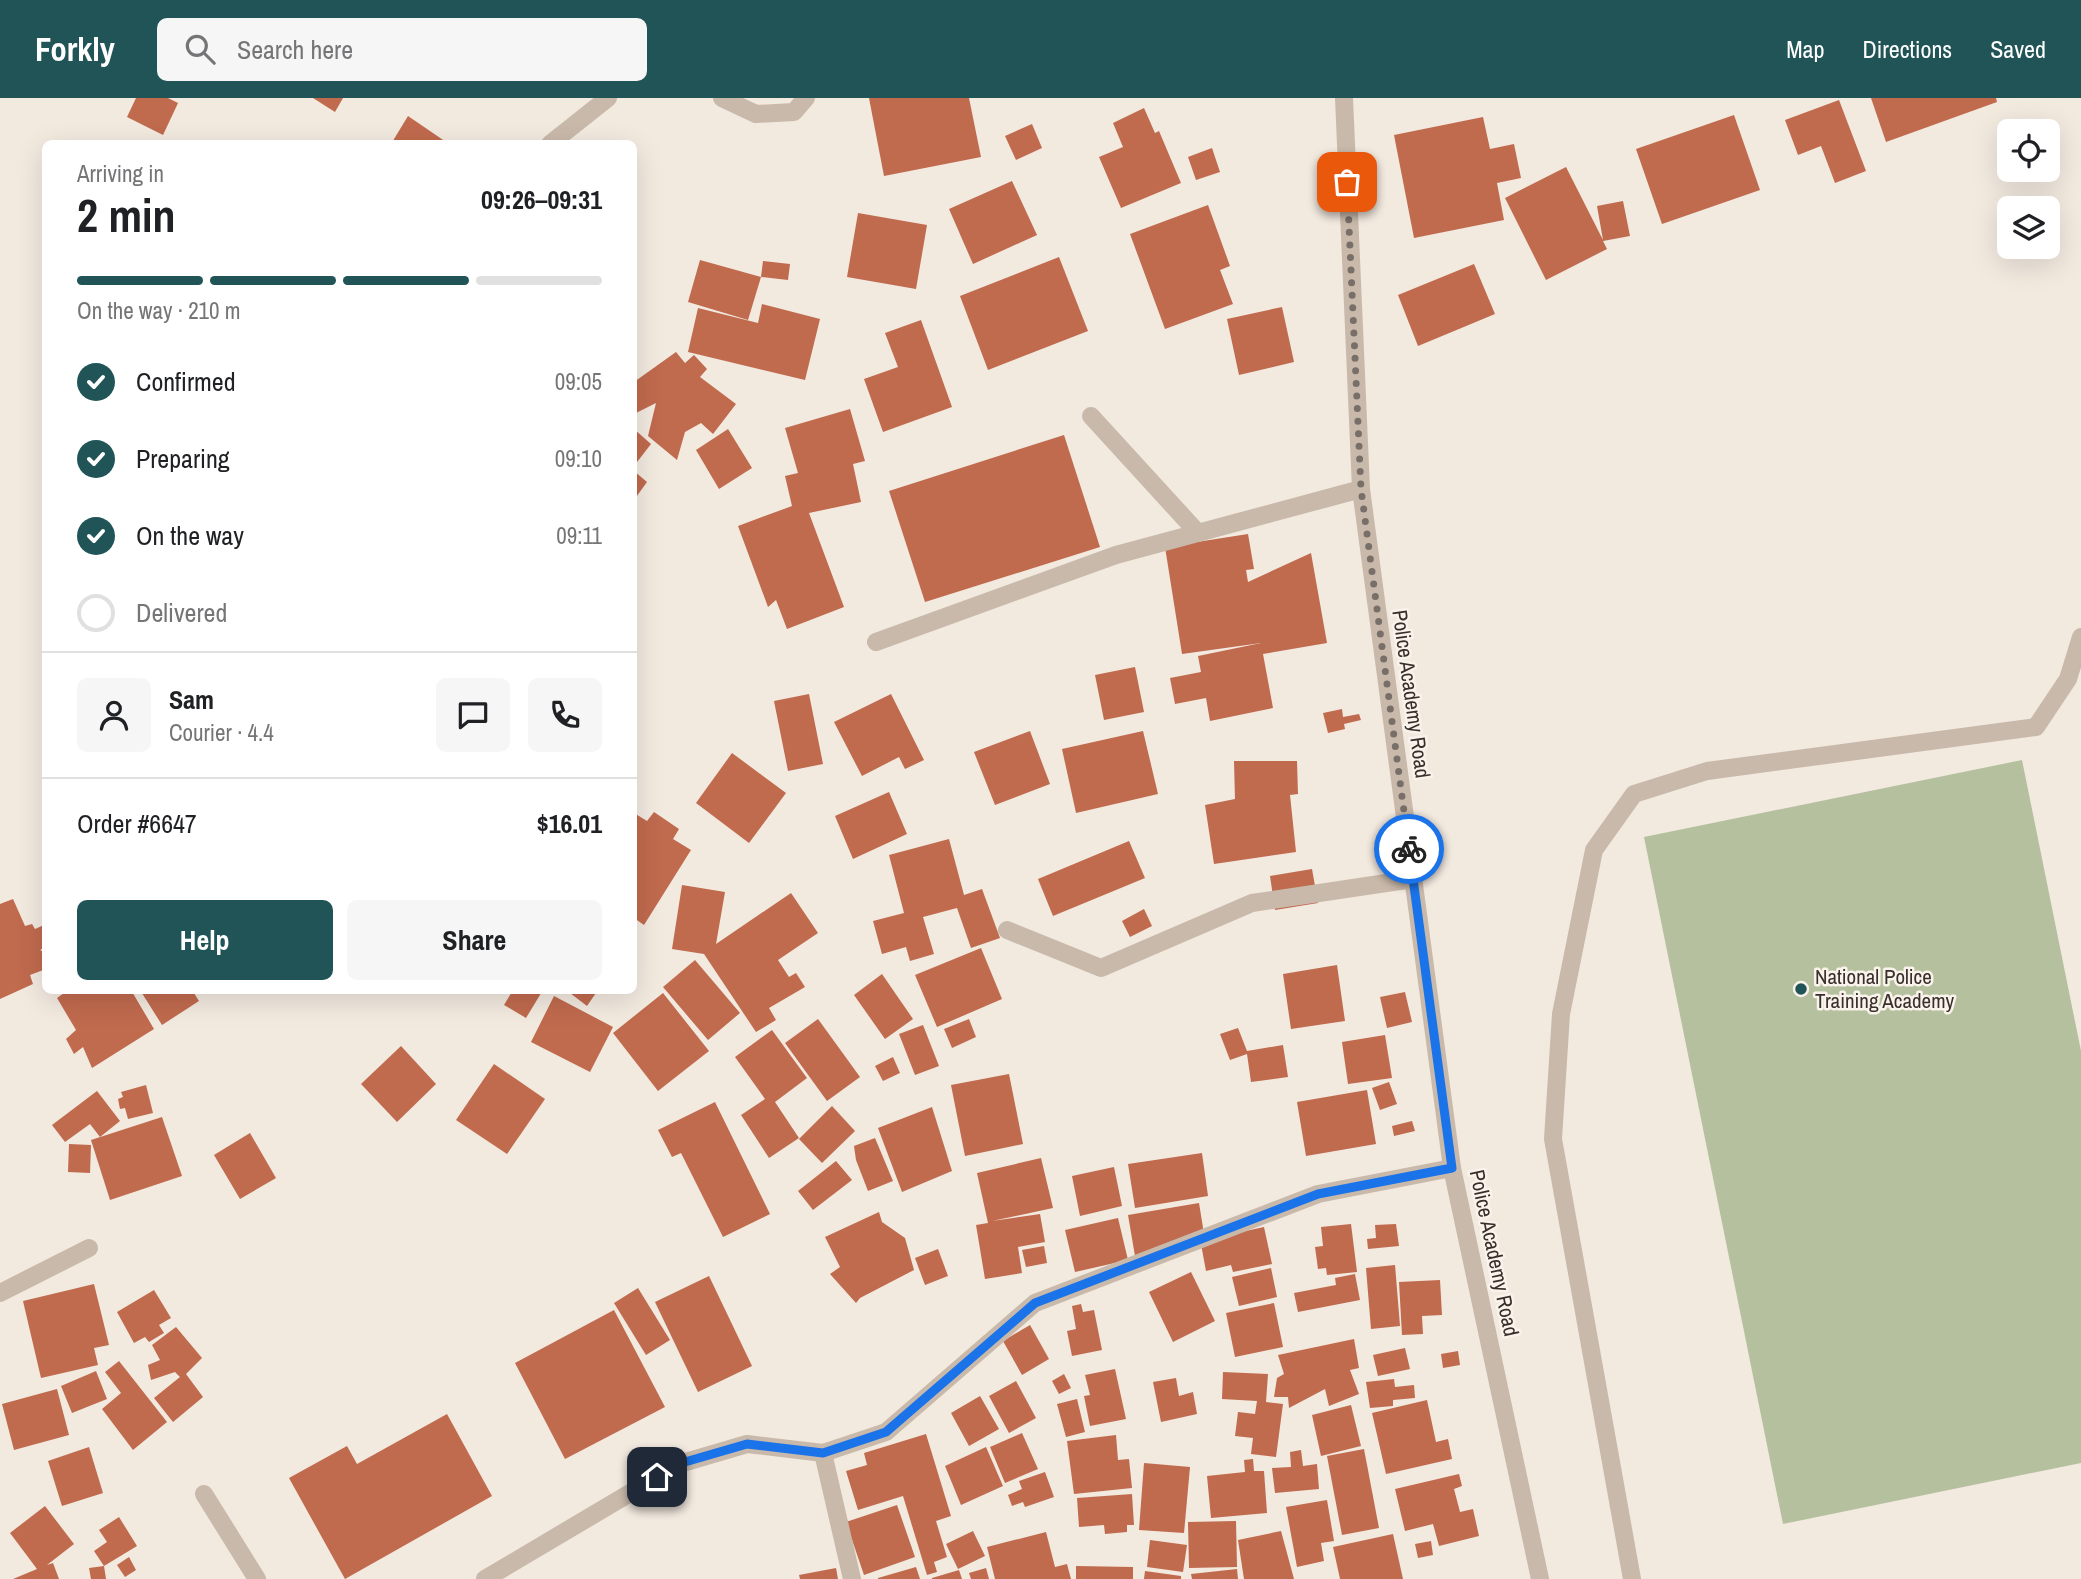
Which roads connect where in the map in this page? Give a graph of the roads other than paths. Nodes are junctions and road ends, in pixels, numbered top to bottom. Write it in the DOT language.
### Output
graph roads {
  1 [pos="608,98"];
  2 [pos="722,98"];
  3 [pos="806,98"];
  4 [pos="1344,98"];
  5 [pos="555,140"];
  6 [pos="1090,416"];
  7 [pos="1361,489"];
  8 [pos="1198,533"];
  9 [pos="2081,637"];
  10 [pos="876,642"];
  11 [pos="1413,879"];
  12 [pos="1007,930"];
  13 [pos="1452,1168"];
  14 [pos="89,1248"];
  15 [pos="0,1293"];
  16 [pos="823,1453"];
  17 [pos="204,1494"];
  18 [pos="257,1579"];
  19 [pos="485,1579"];
  20 [pos="852,1579"];
  21 [pos="1540,1579"];
  22 [pos="1632,1579"];
  1 -- 5 [label="street"];
  2 -- 3 [label="street"];
  4 -- 7 [label="street, Police Academy Road"];
  6 -- 8 [label="street"];
  7 -- 8 [label="street"];
  7 -- 11 [label="street, Police Academy Road"];
  8 -- 10 [label="street"];
  9 -- 22 [label="street"];
  11 -- 12 [label="street"];
  11 -- 13 [label="street, Police Academy Road"];
  13 -- 16 [label="street"];
  13 -- 21 [label="street, Police Academy Road"];
  14 -- 15 [label="street"];
  16 -- 19 [label="street"];
  16 -- 20 [label="street"];
  17 -- 18 [label="street"];
}
